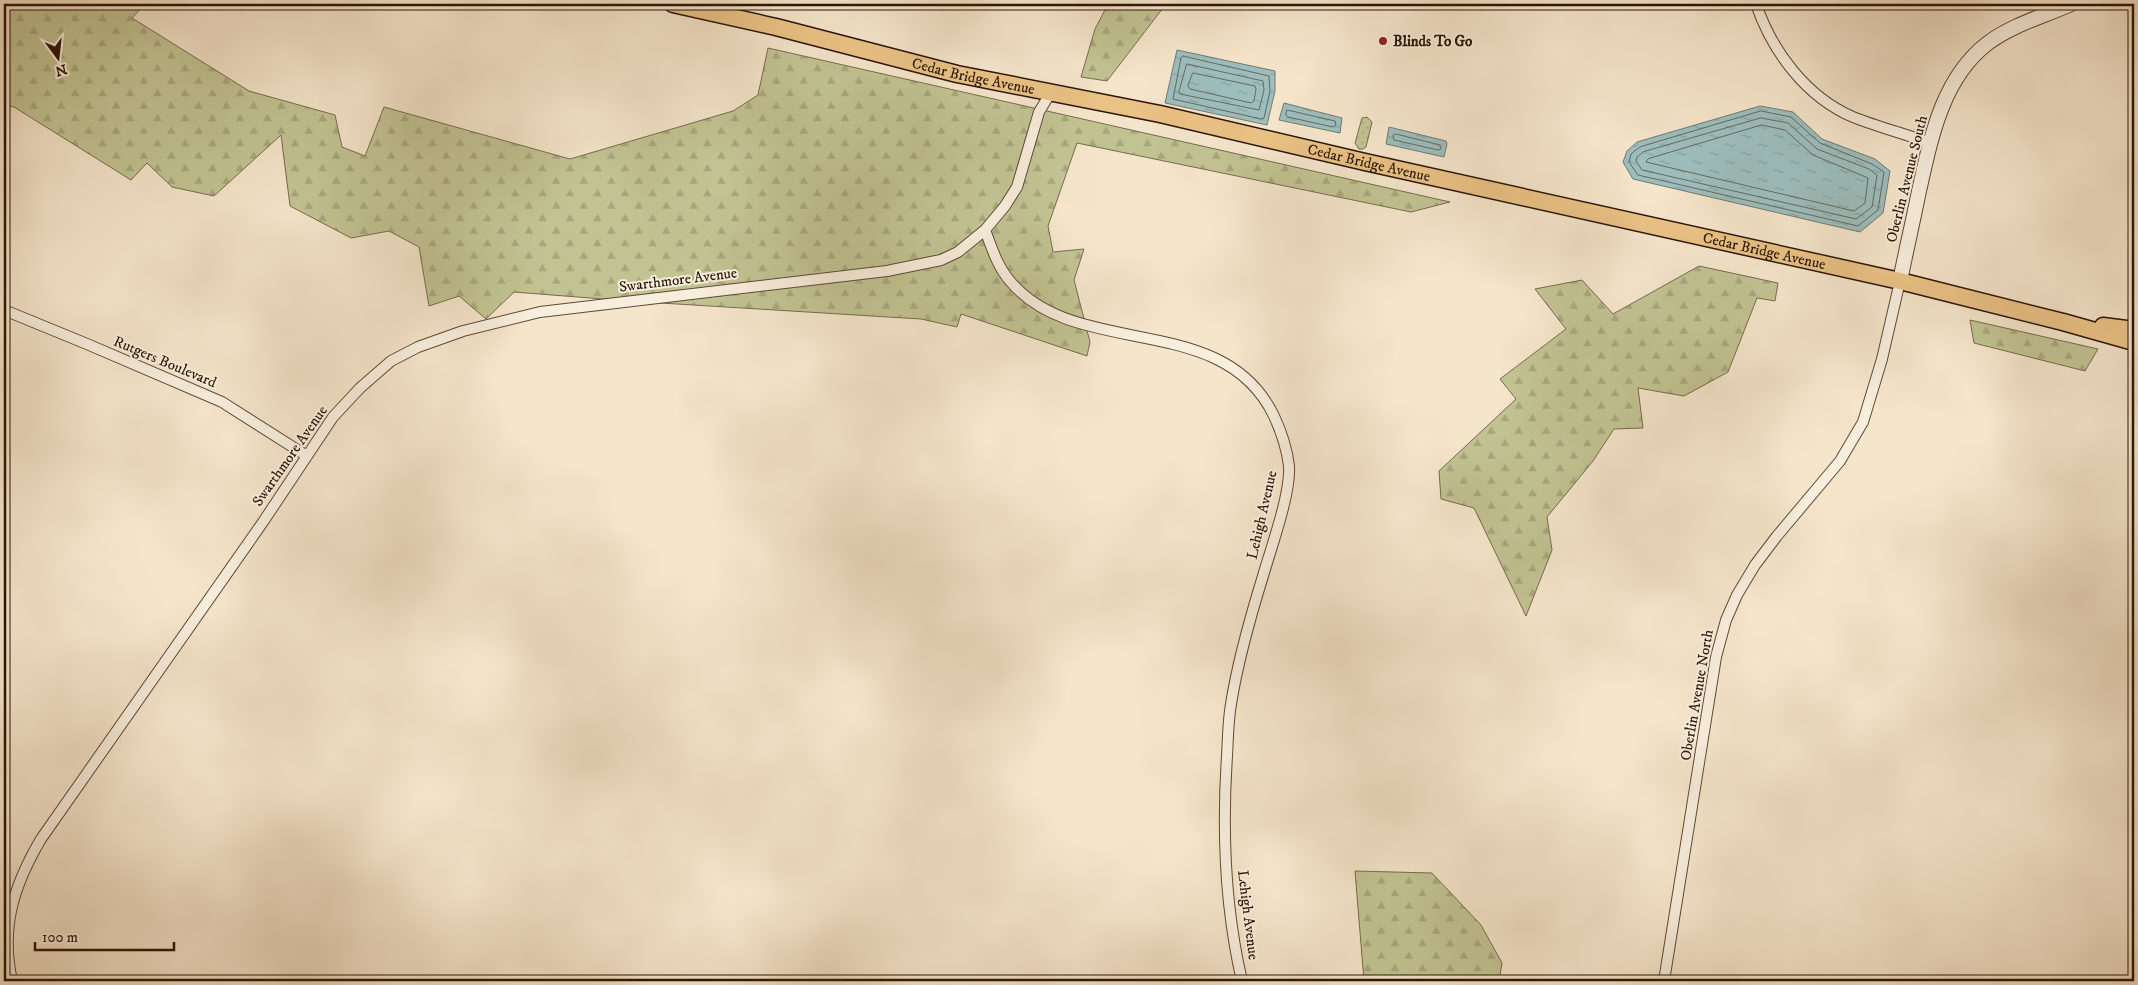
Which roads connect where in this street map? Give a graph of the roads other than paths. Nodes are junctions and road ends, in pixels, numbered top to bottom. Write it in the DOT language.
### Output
graph roads {
  1 [pos="673,4"];
  2 [pos="1756,4"];
  3 [pos="2070,4"];
  4 [pos="1051,92"];
  5 [pos="1930,143"];
  6 [pos="985,230"];
  7 [pos="1900,280"];
  8 [pos="4,310"];
  9 [pos="2063,322"];
  10 [pos="2134,330"];
  11 [pos="2134,342"];
  12 [pos="307,456"];
  13 [pos="12,981"];
  14 [pos="1242,981"];
  15 [pos="1664,981"];
  1 -- 4 [label="main road, Cedar Bridge Avenue"];
  2 -- 5 [label="street"];
  3 -- 5 [label="street, Oberlin Avenue South"];
  4 -- 6 [label="street, Swarthmore Avenue"];
  4 -- 7 [label="main road, Cedar Bridge Avenue"];
  5 -- 7 [label="street, Oberlin Avenue South"];
  6 -- 12 [label="street, Swarthmore Avenue"];
  6 -- 14 [label="street, Lehigh Avenue"];
  7 -- 9 [label="main road, Cedar Bridge Avenue"];
  7 -- 15 [label="street, Oberlin Avenue North"];
  8 -- 12 [label="street, Rutgers Boulevard"];
  9 -- 10 [label="main road, Cedar Bridge Avenue"];
  9 -- 11 [label="main road, Cedar Bridge Avenue"];
  12 -- 13 [label="street, Swarthmore Avenue"];
}
